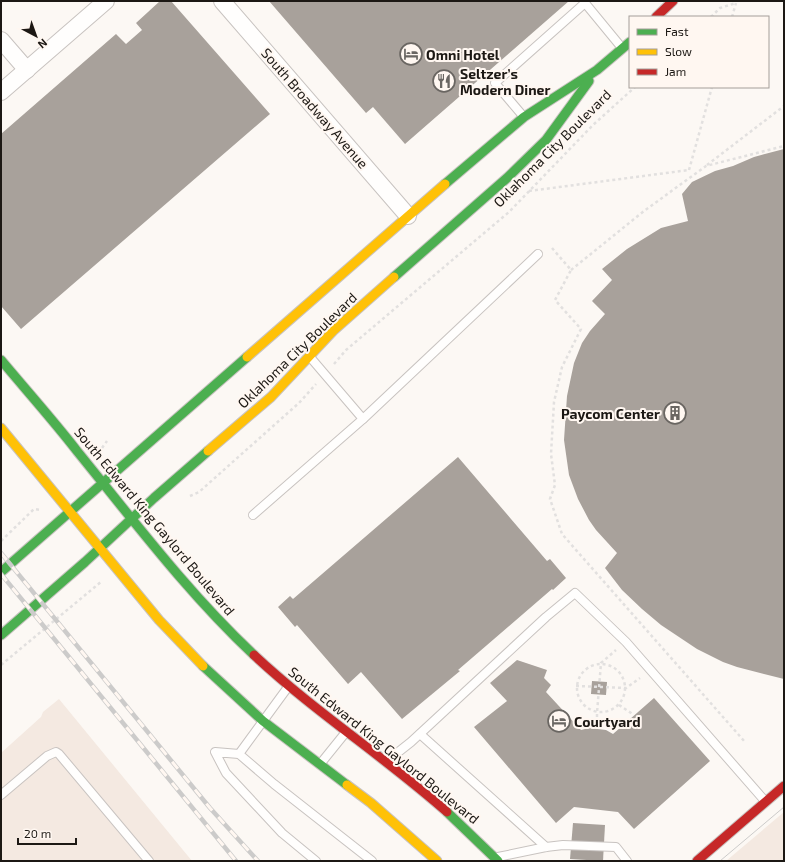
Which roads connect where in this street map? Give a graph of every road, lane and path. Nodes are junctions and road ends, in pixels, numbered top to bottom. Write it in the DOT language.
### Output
graph roads {
  1 [pos="106,1"];
  2 [pos="222,1"];
  3 [pos="673,1"];
  4 [pos="586,2"];
  5 [pos="736,2"];
  6 [pos="657,16"];
  7 [pos="712,16"];
  8 [pos="732,16"];
  9 [pos="1,40"];
  10 [pos="629,43"];
  11 [pos="623,48"];
  12 [pos="27,70"];
  13 [pos="597,70"];
  14 [pos="634,88"];
  15 [pos="712,88"];
  16 [pos="1,92"];
  17 [pos="784,106"];
  18 [pos="524,117"];
  19 [pos="784,146"];
  20 [pos="706,166"];
  21 [pos="689,170"];
  22 [pos="693,175"];
  23 [pos="529,192"];
  24 [pos="408,216"];
  25 [pos="552,248"];
  26 [pos="538,254"];
  27 [pos="571,270"];
  28 [pos="309,356"];
  29 [pos="1,360"];
  30 [pos="325,374"];
  31 [pos="363,418"];
  32 [pos="1,428"];
  33 [pos="103,482"];
  34 [pos="189,496"];
  35 [pos="34,509"];
  36 [pos="70,511"];
  37 [pos="253,515"];
  38 [pos="132,519"];
  39 [pos="1,542"];
  40 [pos="100,547"];
  41 [pos="1,572"];
  42 [pos="101,582"];
  43 [pos="1,635"];
  44 [pos="626,642"];
  45 [pos="602,664"];
  46 [pos="1,666"];
  47 [pos="650,670"];
  48 [pos="288,686"];
  49 [pos="576,686"];
  50 [pos="600,687"];
  51 [pos="626,688"];
  52 [pos="619,705"];
  53 [pos="597,712"];
  54 [pos="634,715"];
  55 [pos="263,721"];
  56 [pos="598,729"];
  57 [pos="347,731"];
  58 [pos="420,734"];
  59 [pos="745,742"];
  60 [pos="239,754"];
  61 [pos="386,762"];
  62 [pos="320,764"];
  63 [pos="784,786"];
  64 [pos="1,795"];
  65 [pos="766,802"];
  66 [pos="546,847"];
  67 [pos="497,860"];
  68 [pos="149,861"];
  69 [pos="316,861"];
  70 [pos="372,861"];
  71 [pos="437,861"];
  72 [pos="627,861"];
  73 [pos="697,861"];
  1 -- 12 [label="street"];
  2 -- 24 [label="street, South Broadway Avenue"];
  3 -- 6 [label="main road"];
  4 -- 11 [label="lane"];
  4 -- 18 [label="lane"];
  5 -- 7 [label="path"];
  5 -- 8 [label="path"];
  9 -- 12 [label="street"];
  10 -- 11 [label="main road, Oklahoma City Boulevard"];
  11 -- 13 [label="main road, Oklahoma City Boulevard"];
  12 -- 16 [label="street"];
  13 -- 18 [label="main road, Oklahoma City Boulevard"];
  13 -- 28 [label="main road, Oklahoma City Boulevard"];
  14 -- 23 [label="path, Oklahoma City Boulevard"];
  15 -- 21 [label="path"];
  17 -- 20 [label="path"];
  18 -- 24 [label="main road, Oklahoma City Boulevard"];
  19 -- 20 [label="path"];
  20 -- 22 [label="path"];
  21 -- 22 [label="path"];
  21 -- 23 [label="path"];
  22 -- 27 [label="path"];
  23 -- 30 [label="path, Oklahoma City Boulevard"];
  24 -- 33 [label="main road, Oklahoma City Boulevard"];
  25 -- 27 [label="path"];
  26 -- 31 [label="lane"];
  27 -- 59 [label="path"];
  28 -- 30 [label="lane"];
  28 -- 38 [label="main road, Oklahoma City Boulevard"];
  29 -- 33 [label="main road, South Edward King Gaylord Boulevard"];
  30 -- 31 [label="lane"];
  30 -- 34 [label="path, Oklahoma City Boulevard"];
  31 -- 37 [label="lane"];
  32 -- 36 [label="main road"];
  33 -- 36 [label="main road, Oklahoma City Boulevard"];
  33 -- 38 [label="main road, South Edward King Gaylord Boulevard"];
  35 -- 39 [label="path"];
  36 -- 40 [label="main road"];
  36 -- 41 [label="main road, Oklahoma City Boulevard"];
  38 -- 40 [label="main road, Oklahoma City Boulevard"];
  38 -- 48 [label="main road, South Edward King Gaylord Boulevard"];
  40 -- 43 [label="main road, Oklahoma City Boulevard"];
  40 -- 55 [label="main road"];
  42 -- 46 [label="path"];
  44 -- 45 [label="path"];
  44 -- 47 [label="lane"];
  44 -- 58 [label="lane"];
  45 -- 49 [label="path"];
  45 -- 50 [label="path"];
  45 -- 51 [label="path"];
  47 -- 51 [label="path"];
  47 -- 65 [label="lane"];
  48 -- 55 [label="lane"];
  48 -- 57 [label="main road, South Edward King Gaylord Boulevard"];
  49 -- 50 [label="path"];
  49 -- 53 [label="path"];
  50 -- 51 [label="path"];
  50 -- 53 [label="path"];
  51 -- 52 [label="path"];
  52 -- 53 [label="path"];
  52 -- 54 [label="path"];
  53 -- 56 [label="path"];
  55 -- 60 [label="lane"];
  55 -- 62 [label="main road"];
  57 -- 61 [label="main road, South Edward King Gaylord Boulevard"];
  57 -- 62 [label="lane"];
  58 -- 61 [label="lane"];
  58 -- 66 [label="lane"];
  60 -- 69 [label="lane"];
  60 -- 70 [label="lane"];
  61 -- 67 [label="main road, South Edward King Gaylord Boulevard"];
  62 -- 71 [label="main road"];
  63 -- 65 [label="main road"];
  64 -- 68 [label="lane"];
  65 -- 73 [label="main road"];
  66 -- 67 [label="lane"];
  66 -- 72 [label="lane"];
}
